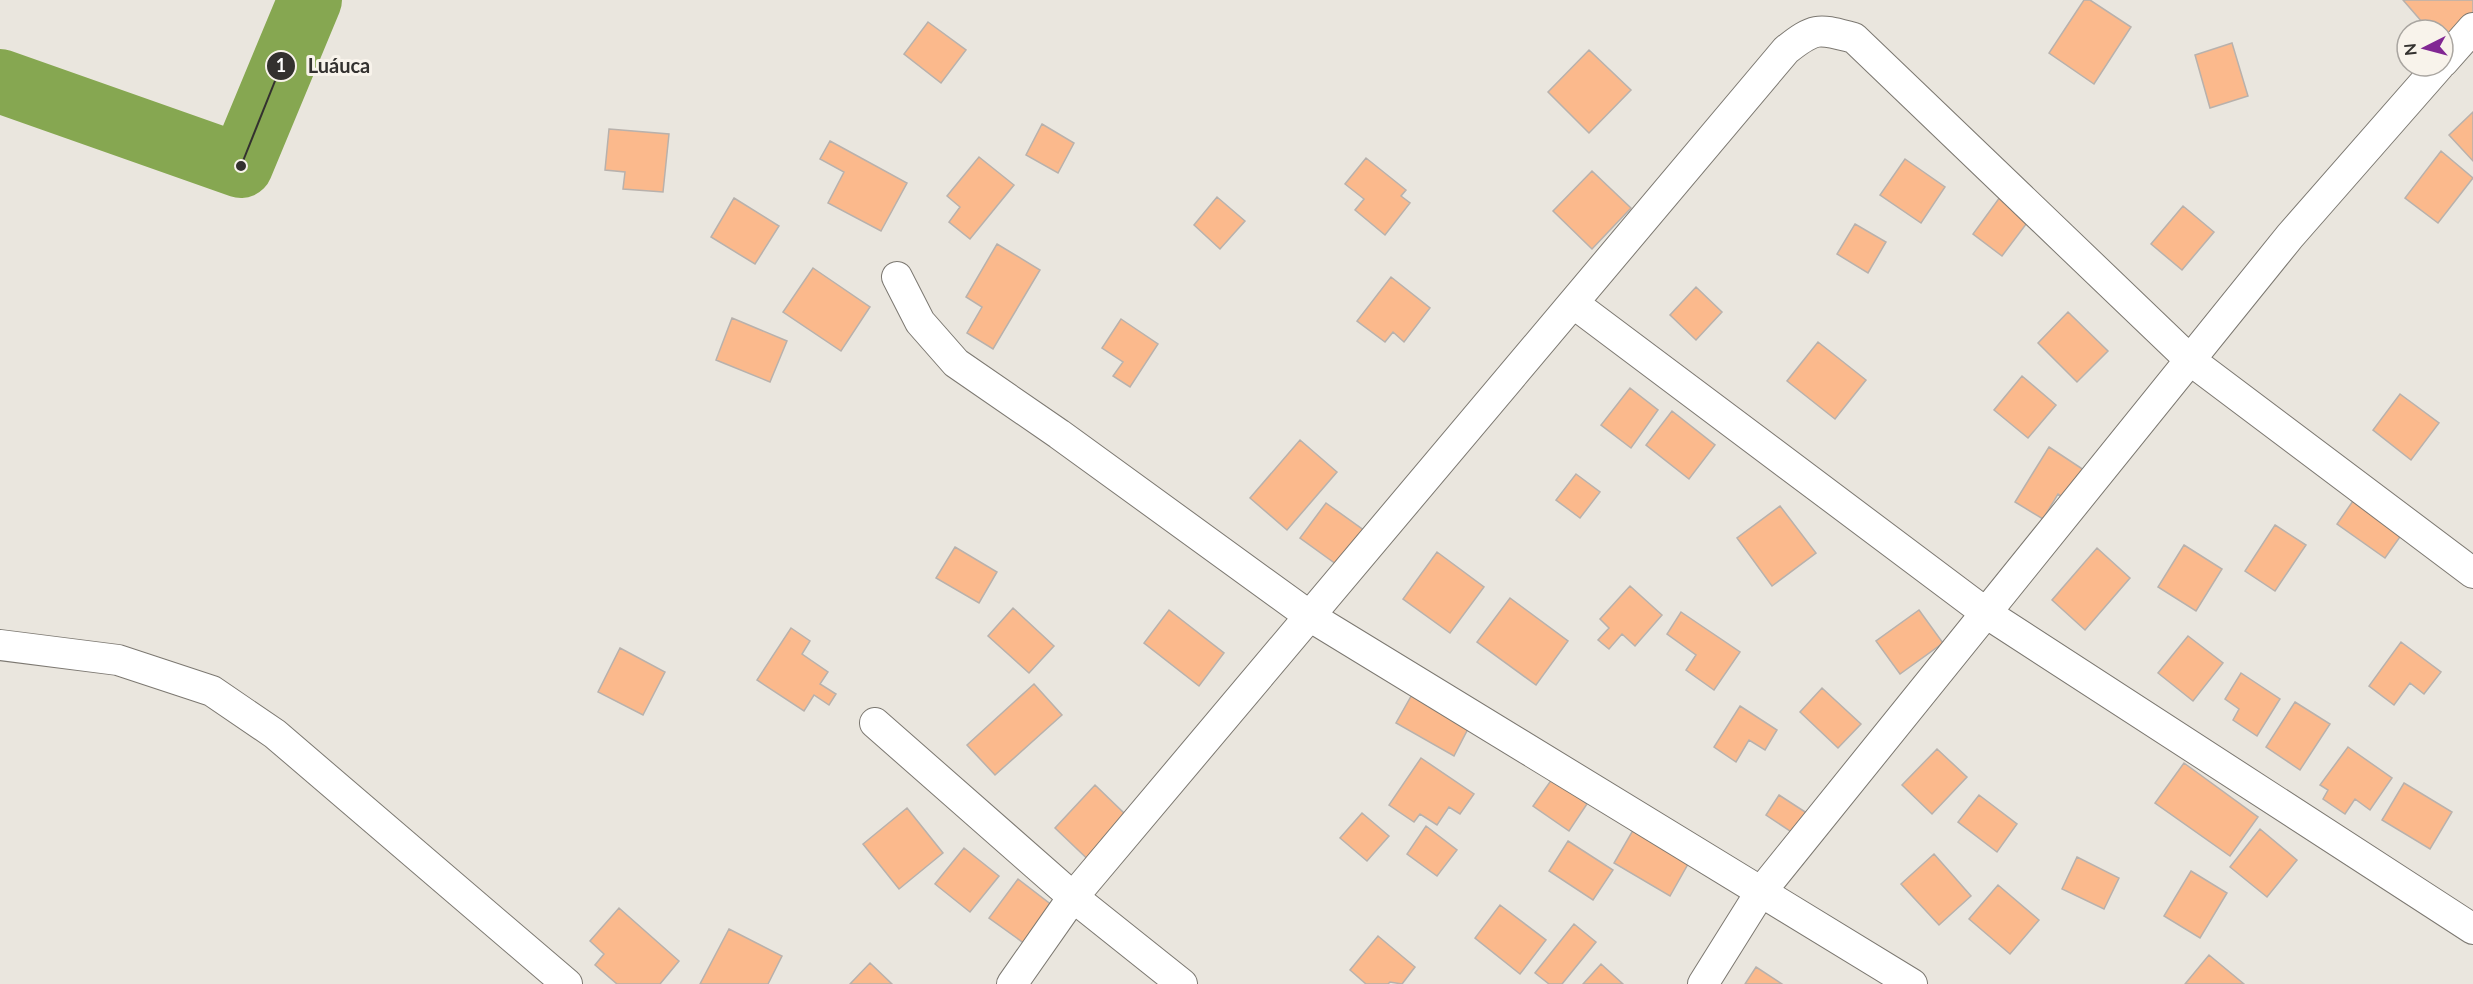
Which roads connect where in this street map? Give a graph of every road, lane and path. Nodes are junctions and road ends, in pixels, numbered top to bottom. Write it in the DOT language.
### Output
graph roads {
  1 [pos="2473,28"];
  2 [pos="2455,48"];
  3 [pos="2428,78"];
  4 [pos="897,277"];
  5 [pos="1574,303"];
  6 [pos="2190,360"];
  7 [pos="2473,573"];
  8 [pos="1986,613"];
  9 [pos="1311,617"];
  10 [pos="0,645"];
  11 [pos="876,723"];
  12 [pos="1760,893"];
  13 [pos="1073,897"];
  14 [pos="2473,929"];
  15 [pos="567,984"];
  16 [pos="1011,984"];
  17 [pos="1182,984"];
  18 [pos="1703,984"];
  19 [pos="1912,984"];
  1 -- 2 [label="street"];
  3 -- 6 [label="street"];
  4 -- 9 [label="street"];
  5 -- 6 [label="street"];
  5 -- 8 [label="street"];
  5 -- 9 [label="street"];
  6 -- 7 [label="street"];
  6 -- 8 [label="street"];
  8 -- 12 [label="street"];
  8 -- 14 [label="street"];
  9 -- 12 [label="street"];
  9 -- 13 [label="street"];
  10 -- 15 [label="street"];
  11 -- 13 [label="street"];
  12 -- 18 [label="street"];
  12 -- 19 [label="street"];
  13 -- 16 [label="street"];
  13 -- 17 [label="street"];
}
